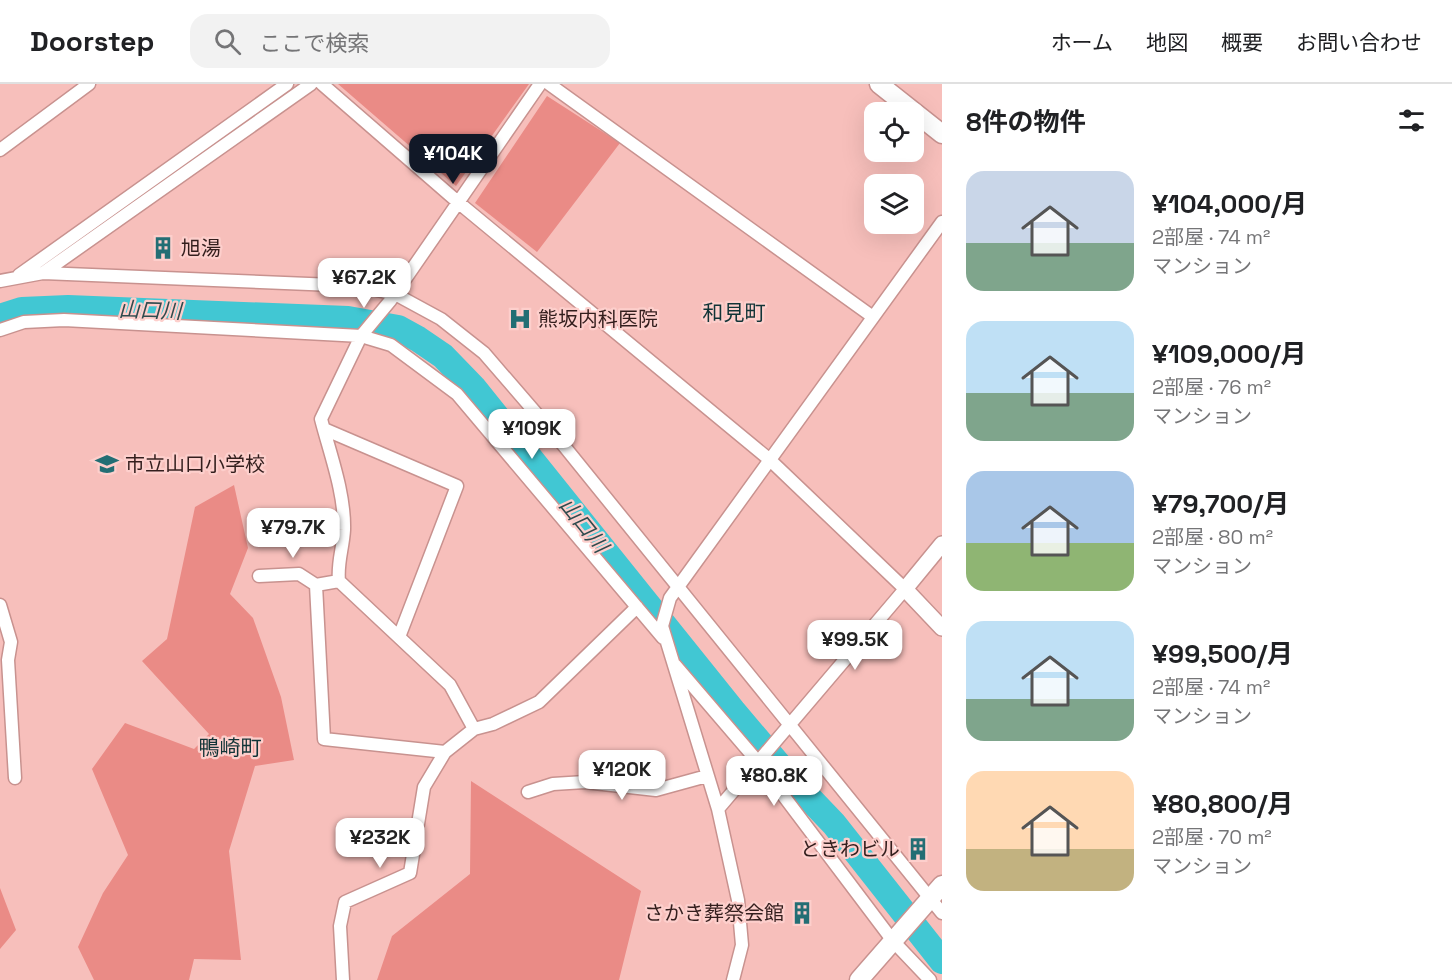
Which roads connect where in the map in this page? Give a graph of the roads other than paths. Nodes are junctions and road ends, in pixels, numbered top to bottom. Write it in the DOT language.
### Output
graph roads {
  1 [pos="89,84"];
  2 [pos="287,84"];
  3 [pos="311,84"];
  4 [pos="322,84"];
  5 [pos="540,84"];
  6 [pos="549,84"];
  7 [pos="879,84"];
  8 [pos="942,134"];
  9 [pos="0,150"];
  10 [pos="459,203"];
  11 [pos="942,222"];
  12 [pos="43,273"];
  13 [pos="19,276"];
  14 [pos="0,281"];
  15 [pos="393,297"];
  16 [pos="873,317"];
  17 [pos="0,330"];
  18 [pos="361,336"];
  19 [pos="324,429"];
  20 [pos="770,460"];
  21 [pos="942,544"];
  22 [pos="259,576"];
  23 [pos="339,581"];
  24 [pos="316,585"];
  25 [pos="904,589"];
  26 [pos="674,593"];
  27 [pos="0,605"];
  28 [pos="637,607"];
  29 [pos="942,628"];
  30 [pos="663,632"];
  31 [pos="399,637"];
  32 [pos="670,660"];
  33 [pos="4,662"];
  34 [pos="474,729"];
  35 [pos="786,729"];
  36 [pos="445,752"];
  37 [pos="760,760"];
  38 [pos="707,776"];
  39 [pos="15,778"];
  40 [pos="528,792"];
  41 [pos="718,810"];
  42 [pos="934,901"];
  43 [pos="896,937"];
  44 [pos="343,980"];
  45 [pos="733,980"];
  46 [pos="859,980"];
  47 [pos="930,980"];
  1 -- 9 [label="street"];
  2 -- 13 [label="street"];
  3 -- 12 [label="street"];
  4 -- 10 [label="street"];
  5 -- 10 [label="street"];
  6 -- 16 [label="street"];
  7 -- 8 [label="main road"];
  10 -- 15 [label="street"];
  10 -- 20 [label="street"];
  11 -- 16 [label="street"];
  12 -- 13 [label="street"];
  12 -- 15 [label="street"];
  13 -- 14 [label="street"];
  15 -- 18 [label="street"];
  15 -- 26 [label="street"];
  16 -- 20 [label="street"];
  17 -- 18 [label="street"];
  18 -- 19 [label="street"];
  18 -- 28 [label="street"];
  19 -- 23 [label="street"];
  19 -- 31 [label="street"];
  20 -- 25 [label="street"];
  20 -- 26 [label="street"];
  21 -- 25 [label="street"];
  22 -- 24 [label="street"];
  23 -- 24 [label="street"];
  23 -- 31 [label="street"];
  24 -- 36 [label="street"];
  25 -- 29 [label="street"];
  25 -- 35 [label="street"];
  26 -- 30 [label="street"];
  26 -- 35 [label="street"];
  27 -- 33 [label="street"];
  28 -- 30 [label="street"];
  28 -- 34 [label="street"];
  30 -- 32 [label="street"];
  31 -- 34 [label="street"];
  32 -- 37 [label="street"];
  32 -- 38 [label="street"];
  33 -- 39 [label="street"];
  34 -- 36 [label="street"];
  35 -- 37 [label="street"];
  35 -- 42 [label="street"];
  36 -- 44 [label="street"];
  37 -- 41 [label="street"];
  37 -- 43 [label="street"];
  38 -- 40 [label="street"];
  38 -- 41 [label="street"];
  41 -- 45 [label="street"];
  42 -- 43 [label="main road"];
  43 -- 46 [label="main road"];
  43 -- 47 [label="street"];
}
